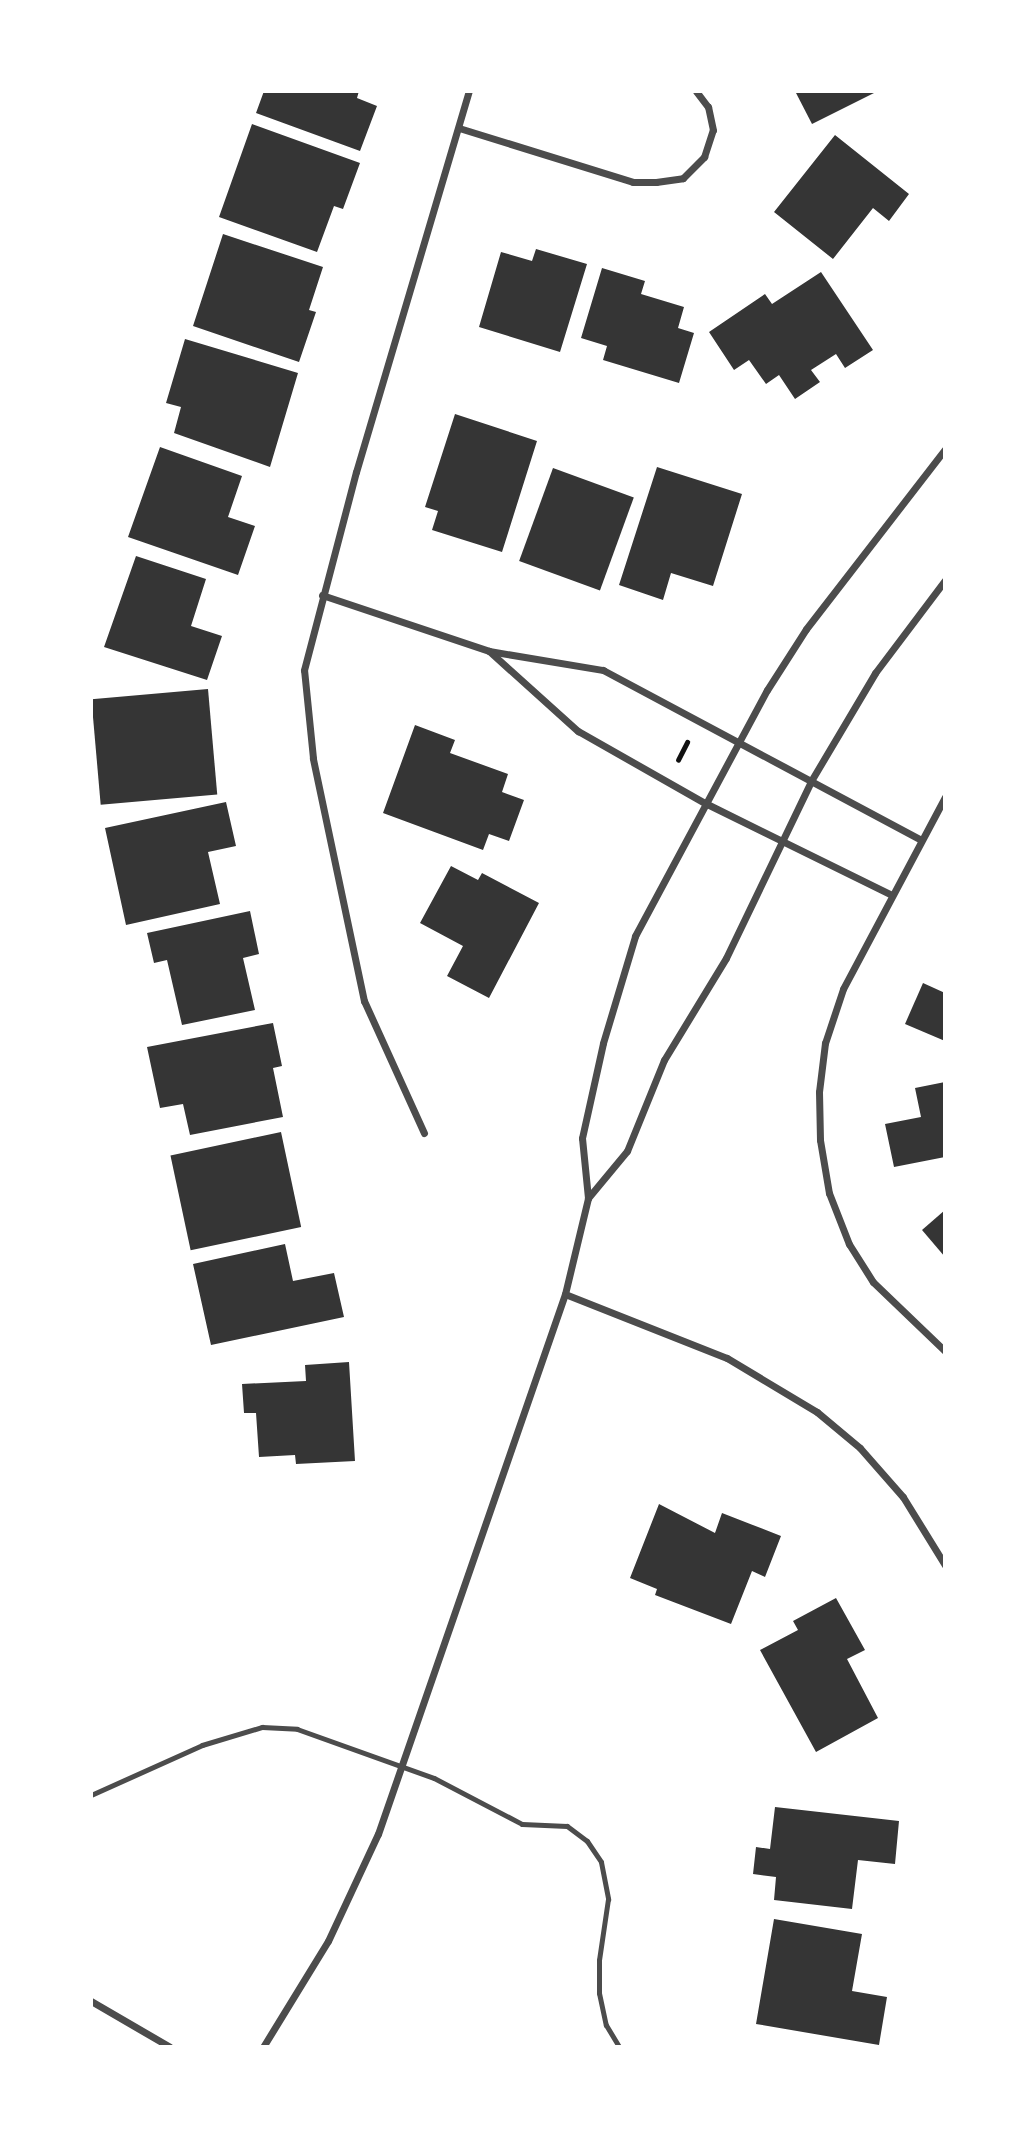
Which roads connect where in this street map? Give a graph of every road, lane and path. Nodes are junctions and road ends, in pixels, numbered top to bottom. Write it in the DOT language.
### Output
graph roads {
  1 [pos="469,91"];
  2 [pos="696,91"];
  3 [pos="459,128"];
  4 [pos="945,449"];
  5 [pos="945,580"];
  6 [pos="322,595"];
  7 [pos="489,651"];
  8 [pos="688,739"];
  9 [pos="739,744"];
  10 [pos="675,767"];
  11 [pos="811,781"];
  12 [pos="945,797"];
  13 [pos="705,803"];
  14 [pos="782,838"];
  15 [pos="920,839"];
  16 [pos="892,895"];
  17 [pos="424,1133"];
  18 [pos="588,1198"];
  19 [pos="565,1294"];
  20 [pos="945,1351"];
  21 [pos="945,1565"];
  22 [pos="403,1768"];
  23 [pos="91,1795"];
  24 [pos="91,2001"];
  25 [pos="170,2047"];
  26 [pos="263,2047"];
  27 [pos="619,2047"];
  1 -- 3 [label="street"];
  2 -- 3 [label="street"];
  3 -- 6 [label="street"];
  4 -- 9 [label="street"];
  5 -- 11 [label="street"];
  6 -- 7 [label="street"];
  6 -- 17 [label="street"];
  7 -- 9 [label="street"];
  7 -- 13 [label="street"];
  8 -- 10 [label="path"];
  9 -- 11 [label="street"];
  9 -- 13 [label="street"];
  11 -- 14 [label="street"];
  11 -- 15 [label="street"];
  12 -- 15 [label="street"];
  13 -- 14 [label="street"];
  13 -- 18 [label="street"];
  14 -- 16 [label="street"];
  14 -- 18 [label="street"];
  15 -- 16 [label="street"];
  16 -- 20 [label="street"];
  18 -- 19 [label="street"];
  19 -- 21 [label="street"];
  19 -- 22 [label="street"];
  22 -- 23 [label="lane"];
  22 -- 26 [label="street"];
  22 -- 27 [label="lane"];
  24 -- 25 [label="street"];
}
